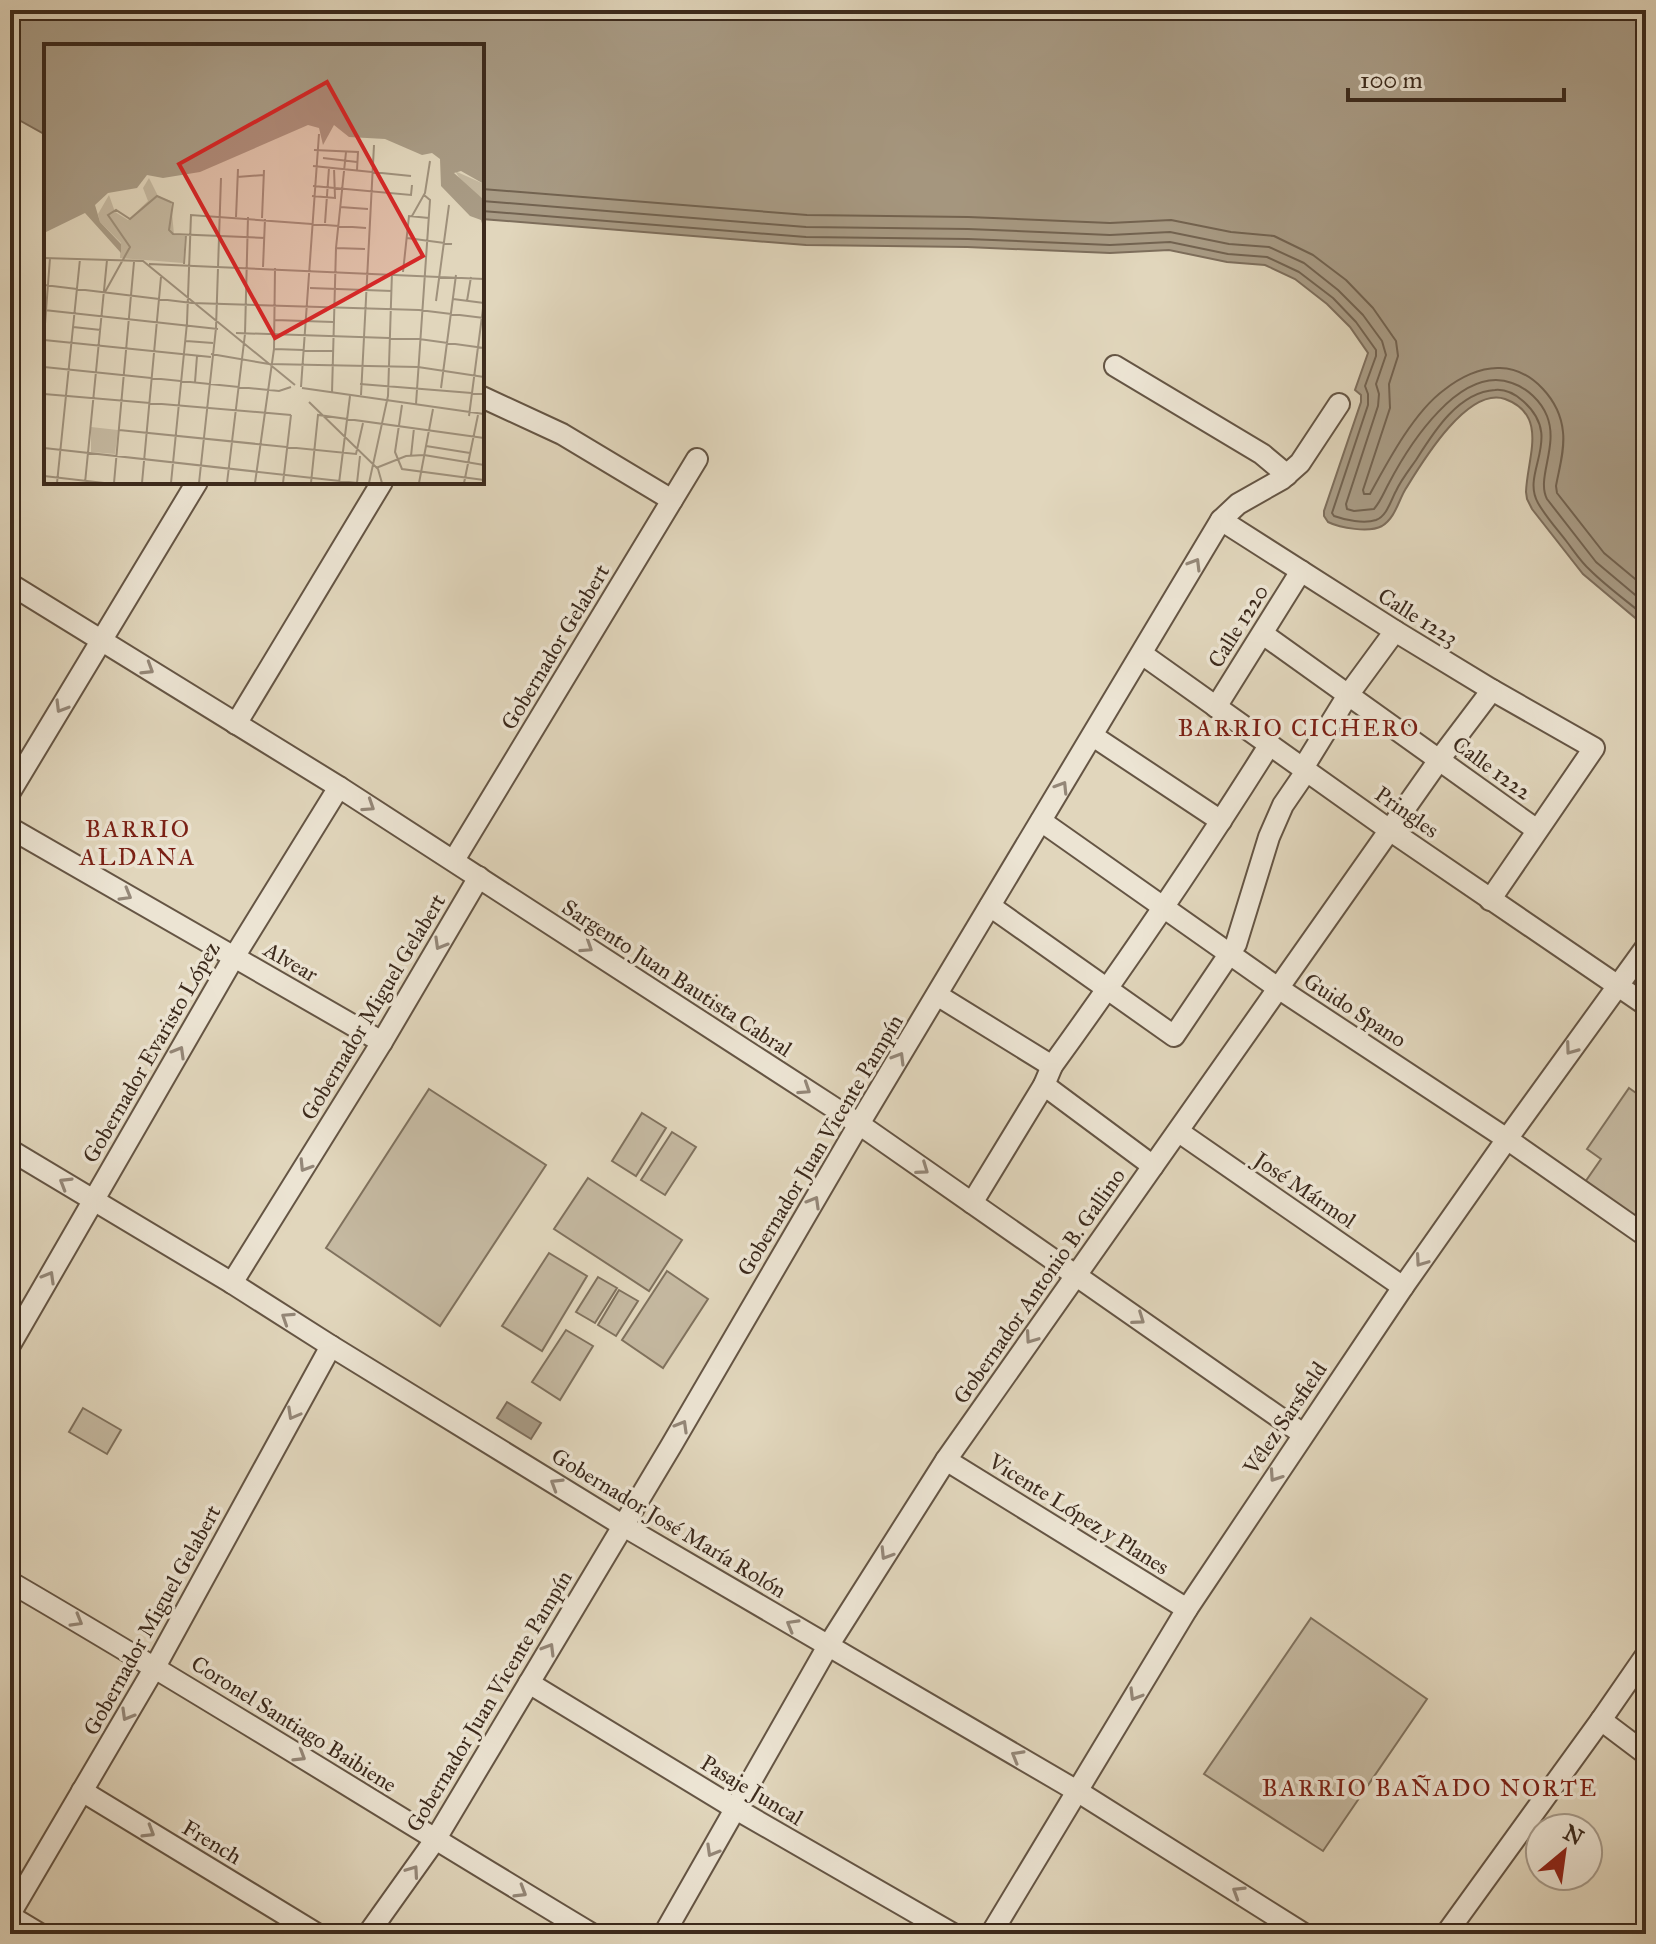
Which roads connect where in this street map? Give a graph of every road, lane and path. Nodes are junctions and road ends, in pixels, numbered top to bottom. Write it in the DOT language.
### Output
graph roads {
  1 [pos="1115,366"];
  2 [pos="484,398"];
  3 [pos="1339,404"];
  4 [pos="697,459"];
  5 [pos="1287,475"];
  6 [pos="196,484"];
  7 [pos="381,484"];
  8 [pos="672,500"];
  9 [pos="1221,520"];
  10 [pos="1301,571"];
  11 [pos="10,584"];
  12 [pos="1395,631"];
  13 [pos="1263,634"];
  14 [pos="101,640"];
  15 [pos="1142,654"];
  16 [pos="1492,690"];
  17 [pos="1348,695"];
  18 [pos="1216,707"];
  19 [pos="236,724"];
  20 [pos="1093,736"];
  21 [pos="1270,744"];
  22 [pos="1439,760"];
  23 [pos="1305,769"];
  24 [pos="339,787"];
  25 [pos="10,792"];
  26 [pos="1041,821"];
  27 [pos="1221,821"];
  28 [pos="10,828"];
  29 [pos="1537,830"];
  30 [pos="1391,831"];
  31 [pos="454,860"];
  32 [pos="479,877"];
  33 [pos="1490,900"];
  34 [pos="990,906"];
  35 [pos="1163,907"];
  36 [pos="1646,947"];
  37 [pos="1230,954"];
  38 [pos="234,957"];
  39 [pos="1617,985"];
  40 [pos="1278,988"];
  41 [pos="1108,989"];
  42 [pos="937,995"];
  43 [pos="1646,1005"];
  44 [pos="382,1042"];
  45 [pos="1048,1075"];
  46 [pos="859,1124"];
  47 [pos="1179,1132"];
  48 [pos="1507,1139"];
  49 [pos="10,1150"];
  50 [pos="1153,1166"];
  51 [pos="93,1200"];
  52 [pos="972,1203"];
  53 [pos="1646,1236"];
  54 [pos="1075,1274"];
  55 [pos="232,1283"];
  56 [pos="1403,1287"];
  57 [pos="10,1345"];
  58 [pos="331,1346"];
  59 [pos="1303,1434"];
  60 [pos="946,1460"];
  61 [pos="622,1525"];
  62 [pos="10,1582"];
  63 [pos="1187,1609"];
  64 [pos="828,1646"];
  65 [pos="1646,1655"];
  66 [pos="155,1667"];
  67 [pos="529,1683"];
  68 [pos="1601,1720"];
  69 [pos="1646,1754"];
  70 [pos="82,1791"];
  71 [pos="1077,1791"];
  72 [pos="736,1809"];
  73 [pos="435,1840"];
  74 [pos="10,1915"];
  75 [pos="40,1934"];
  76 [pos="317,1934"];
  77 [pos="368,1934"];
  78 [pos="592,1934"];
  79 [pos="664,1934"];
  80 [pos="953,1934"];
  81 [pos="991,1934"];
  82 [pos="1304,1934"];
  83 [pos="1446,1934"];
  1 -- 5 [label="street"];
  2 -- 8 [label="street"];
  3 -- 5 [label="street, Gobernador Juan Vicente Pampín"];
  4 -- 8 [label="street, Gobernador Gelabert"];
  5 -- 9 [label="street, Gobernador Juan Vicente Pampín"];
  6 -- 14 [label="street"];
  7 -- 19 [label="street"];
  8 -- 31 [label="street, Gobernador Gelabert"];
  9 -- 10 [label="street, Calle 1223"];
  15 -- 9 [label="street, Gobernador Juan Vicente Pampín, one-way"];
  10 -- 12 [label="street, Calle 1223"];
  10 -- 13 [label="street, Calle 1220"];
  11 -- 14 [label="street, Sargento Juan Bautista Cabral"];
  12 -- 16 [label="street, Calle 1223"];
  12 -- 17 [label="street"];
  13 -- 17 [label="street, Calle 1222"];
  13 -- 18 [label="street, Calle 1220"];
  14 -- 19 [label="street, Sargento Juan Bautista Cabral, one-way"];
  14 -- 25 [label="street, one-way"];
  15 -- 18 [label="street, Pringles"];
  15 -- 20 [label="street, Gobernador Juan Vicente Pampín"];
  16 -- 22 [label="street, Gobernador Antonio B. Gallino"];
  16 -- 29 [label="street, Calle 1223"];
  17 -- 22 [label="street, Calle 1222"];
  17 -- 23 [label="street"];
  18 -- 21 [label="street, Pringles"];
  19 -- 24 [label="street, Sargento Juan Bautista Cabral"];
  26 -- 20 [label="street, Gobernador Juan Vicente Pampín, one-way"];
  20 -- 27 [label="street"];
  21 -- 23 [label="street, Pringles"];
  21 -- 27 [label="street"];
  22 -- 29 [label="street, Calle 1222"];
  22 -- 30 [label="street, Gobernador Antonio B. Gallino"];
  23 -- 30 [label="street, Pringles"];
  23 -- 37 [label="street"];
  24 -- 31 [label="street, Sargento Juan Bautista Cabral, one-way"];
  24 -- 38 [label="street, Gobernador Evaristo López"];
  26 -- 34 [label="street, Gobernador Juan Vicente Pampín"];
  26 -- 35 [label="street, Guido Spano"];
  27 -- 35 [label="street"];
  28 -- 38 [label="street, Alvear, one-way"];
  29 -- 33 [label="street"];
  30 -- 33 [label="street, Pringles"];
  30 -- 40 [label="street, Gobernador Antonio B. Gallino"];
  31 -- 32 [label="street, Sargento Juan Bautista Cabral"];
  32 -- 44 [label="street, Gobernador Miguel Gelabert, one-way"];
  32 -- 46 [label="street, Sargento Juan Bautista Cabral, one-way"];
  33 -- 39 [label="street, Pringles"];
  34 -- 41 [label="street"];
  34 -- 42 [label="street, Gobernador Juan Vicente Pampín"];
  35 -- 37 [label="street, Guido Spano"];
  35 -- 41 [label="street"];
  36 -- 39 [label="street, Vélez Sarsfield"];
  37 -- 40 [label="street, Guido Spano"];
  37 -- 41 [label="street"];
  38 -- 44 [label="street, Alvear"];
  51 -- 38 [label="street, Gobernador Evaristo López, one-way"];
  39 -- 43 [label="street, Pringles"];
  39 -- 48 [label="street, Vélez Sarsfield, one-way"];
  40 -- 47 [label="street, Gobernador Antonio B. Gallino"];
  40 -- 48 [label="street, Guido Spano"];
  41 -- 45 [label="street"];
  42 -- 45 [label="street"];
  46 -- 42 [label="street, Gobernador Juan Vicente Pampín, one-way"];
  44 -- 55 [label="street, Gobernador Miguel Gelabert, one-way"];
  45 -- 50 [label="street"];
  45 -- 52 [label="street"];
  46 -- 52 [label="street, Sargento Juan Bautista Cabral, one-way"];
  61 -- 46 [label="street, Gobernador Juan Vicente Pampín, one-way"];
  47 -- 50 [label="street, Gobernador Antonio B. Gallino"];
  47 -- 56 [label="street, José Mármol"];
  48 -- 53 [label="street, Guido Spano"];
  48 -- 56 [label="street, Vélez Sarsfield, one-way"];
  51 -- 49 [label="street, Gobernador José María Rolón, one-way"];
  50 -- 54 [label="street, Gobernador Antonio B. Gallino"];
  51 -- 55 [label="street, Gobernador José María Rolón"];
  57 -- 51 [label="street, Gobernador Evaristo López, one-way"];
  52 -- 54 [label="street, Sargento Juan Bautista Cabral"];
  54 -- 59 [label="street, Sargento Juan Bautista Cabral, one-way"];
  54 -- 60 [label="street, Gobernador Antonio B. Gallino, one-way"];
  58 -- 55 [label="street, Gobernador José María Rolón, one-way"];
  56 -- 59 [label="street, Vélez Sarsfield"];
  61 -- 58 [label="street, Gobernador José María Rolón, one-way"];
  58 -- 66 [label="street, Gobernador Miguel Gelabert, one-way"];
  59 -- 63 [label="street, Vélez Sarsfield, one-way"];
  60 -- 63 [label="street, Vicente López y Planes"];
  60 -- 64 [label="street, Gobernador Antonio B. Gallino, one-way"];
  64 -- 61 [label="street, Gobernador José María Rolón, one-way"];
  67 -- 61 [label="street, Gobernador Juan Vicente Pampín, one-way"];
  62 -- 66 [label="street, Coronel Santiago Baibiene, one-way"];
  63 -- 71 [label="street, Vélez Sarsfield, one-way"];
  71 -- 64 [label="street, Gobernador José María Rolón, one-way"];
  64 -- 72 [label="street, Gobernador Antonio B. Gallino"];
  65 -- 68 [label="street"];
  66 -- 70 [label="street, Gobernador Miguel Gelabert, one-way"];
  66 -- 73 [label="street, Coronel Santiago Baibiene, one-way"];
  67 -- 72 [label="street, Pasaje Juncal"];
  67 -- 73 [label="street, Gobernador Juan Vicente Pampín"];
  68 -- 69 [label="street"];
  68 -- 83 [label="street"];
  70 -- 74 [label="street, Gobernador Miguel Gelabert"];
  70 -- 76 [label="street, French, one-way"];
  71 -- 81 [label="street, Vélez Sarsfield"];
  82 -- 71 [label="street, Gobernador José María Rolón, one-way"];
  72 -- 79 [label="street, Gobernador Antonio B. Gallino, one-way"];
  72 -- 80 [label="street, Pasaje Juncal"];
  77 -- 73 [label="street, Gobernador Juan Vicente Pampín, one-way"];
  73 -- 78 [label="street, Coronel Santiago Baibiene, one-way"];
  74 -- 75 [label="street"];
}
